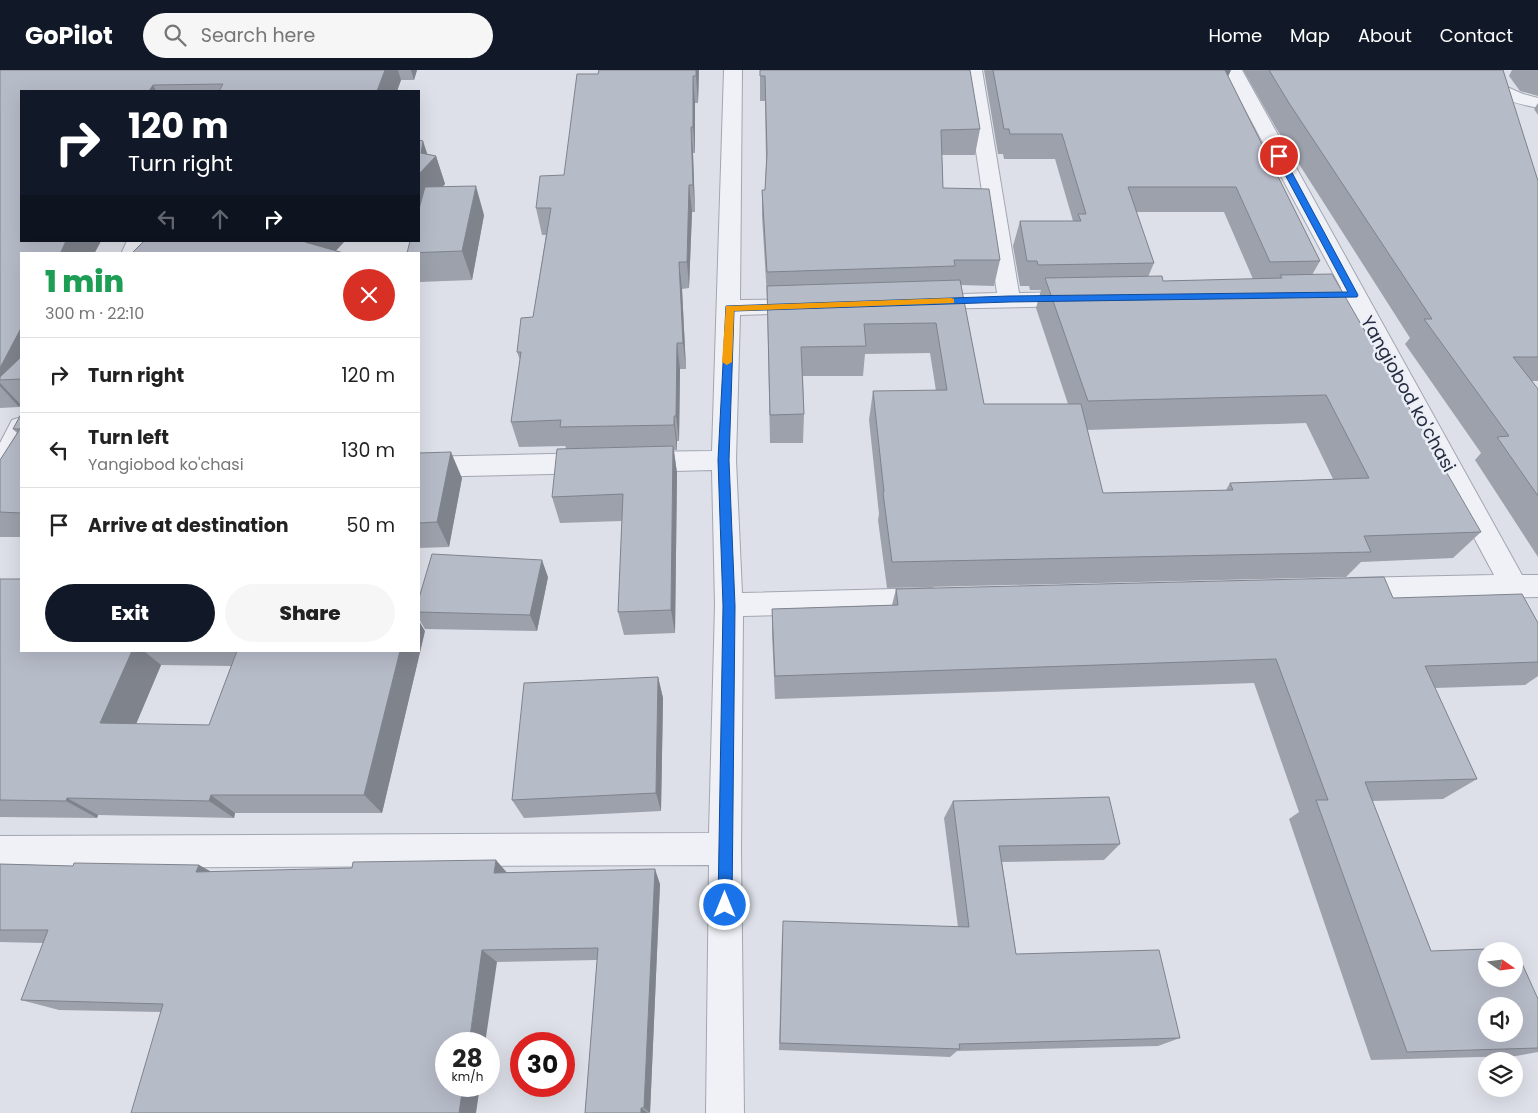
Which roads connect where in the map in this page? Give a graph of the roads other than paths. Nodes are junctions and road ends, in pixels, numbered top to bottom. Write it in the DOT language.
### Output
graph roads {
  1 [pos="733,70"];
  2 [pos="973,70"];
  3 [pos="1233,70"];
  4 [pos="1478,70"];
  5 [pos="1538,103"];
  6 [pos="1354,295"];
  7 [pos="1285,296"];
  8 [pos="1098,298"];
  9 [pos="1009,299"];
  10 [pos="909,302"];
  11 [pos="829,305"];
  12 [pos="729,308"];
  13 [pos="13,429"];
  14 [pos="724,460"];
  15 [pos="420,467"];
  16 [pos="0,468"];
  17 [pos="20,470"];
  18 [pos="1526,586"];
  19 [pos="1325,590"];
  20 [pos="957,600"];
  21 [pos="729,606"];
  22 [pos="725,849"];
  23 [pos="0,852"];
  24 [pos="725,1113"];
  1 -- 12 [label="street"];
  2 -- 9 [label="street"];
  3 -- 6 [label="street, Yangiobod ko'chasi"];
  4 -- 5 [label="street"];
  6 -- 7 [label="street"];
  6 -- 18 [label="street, Yangiobod ko'chasi"];
  8 -- 9 [label="street"];
  9 -- 10 [label="street"];
  11 -- 12 [label="street"];
  12 -- 14 [label="street"];
  13 -- 16 [label="street"];
  14 -- 15 [label="street"];
  14 -- 21 [label="street"];
  16 -- 17 [label="street"];
  18 -- 19 [label="street"];
  20 -- 21 [label="street"];
  21 -- 22 [label="street"];
  22 -- 23 [label="street"];
  22 -- 24 [label="street"];
}
